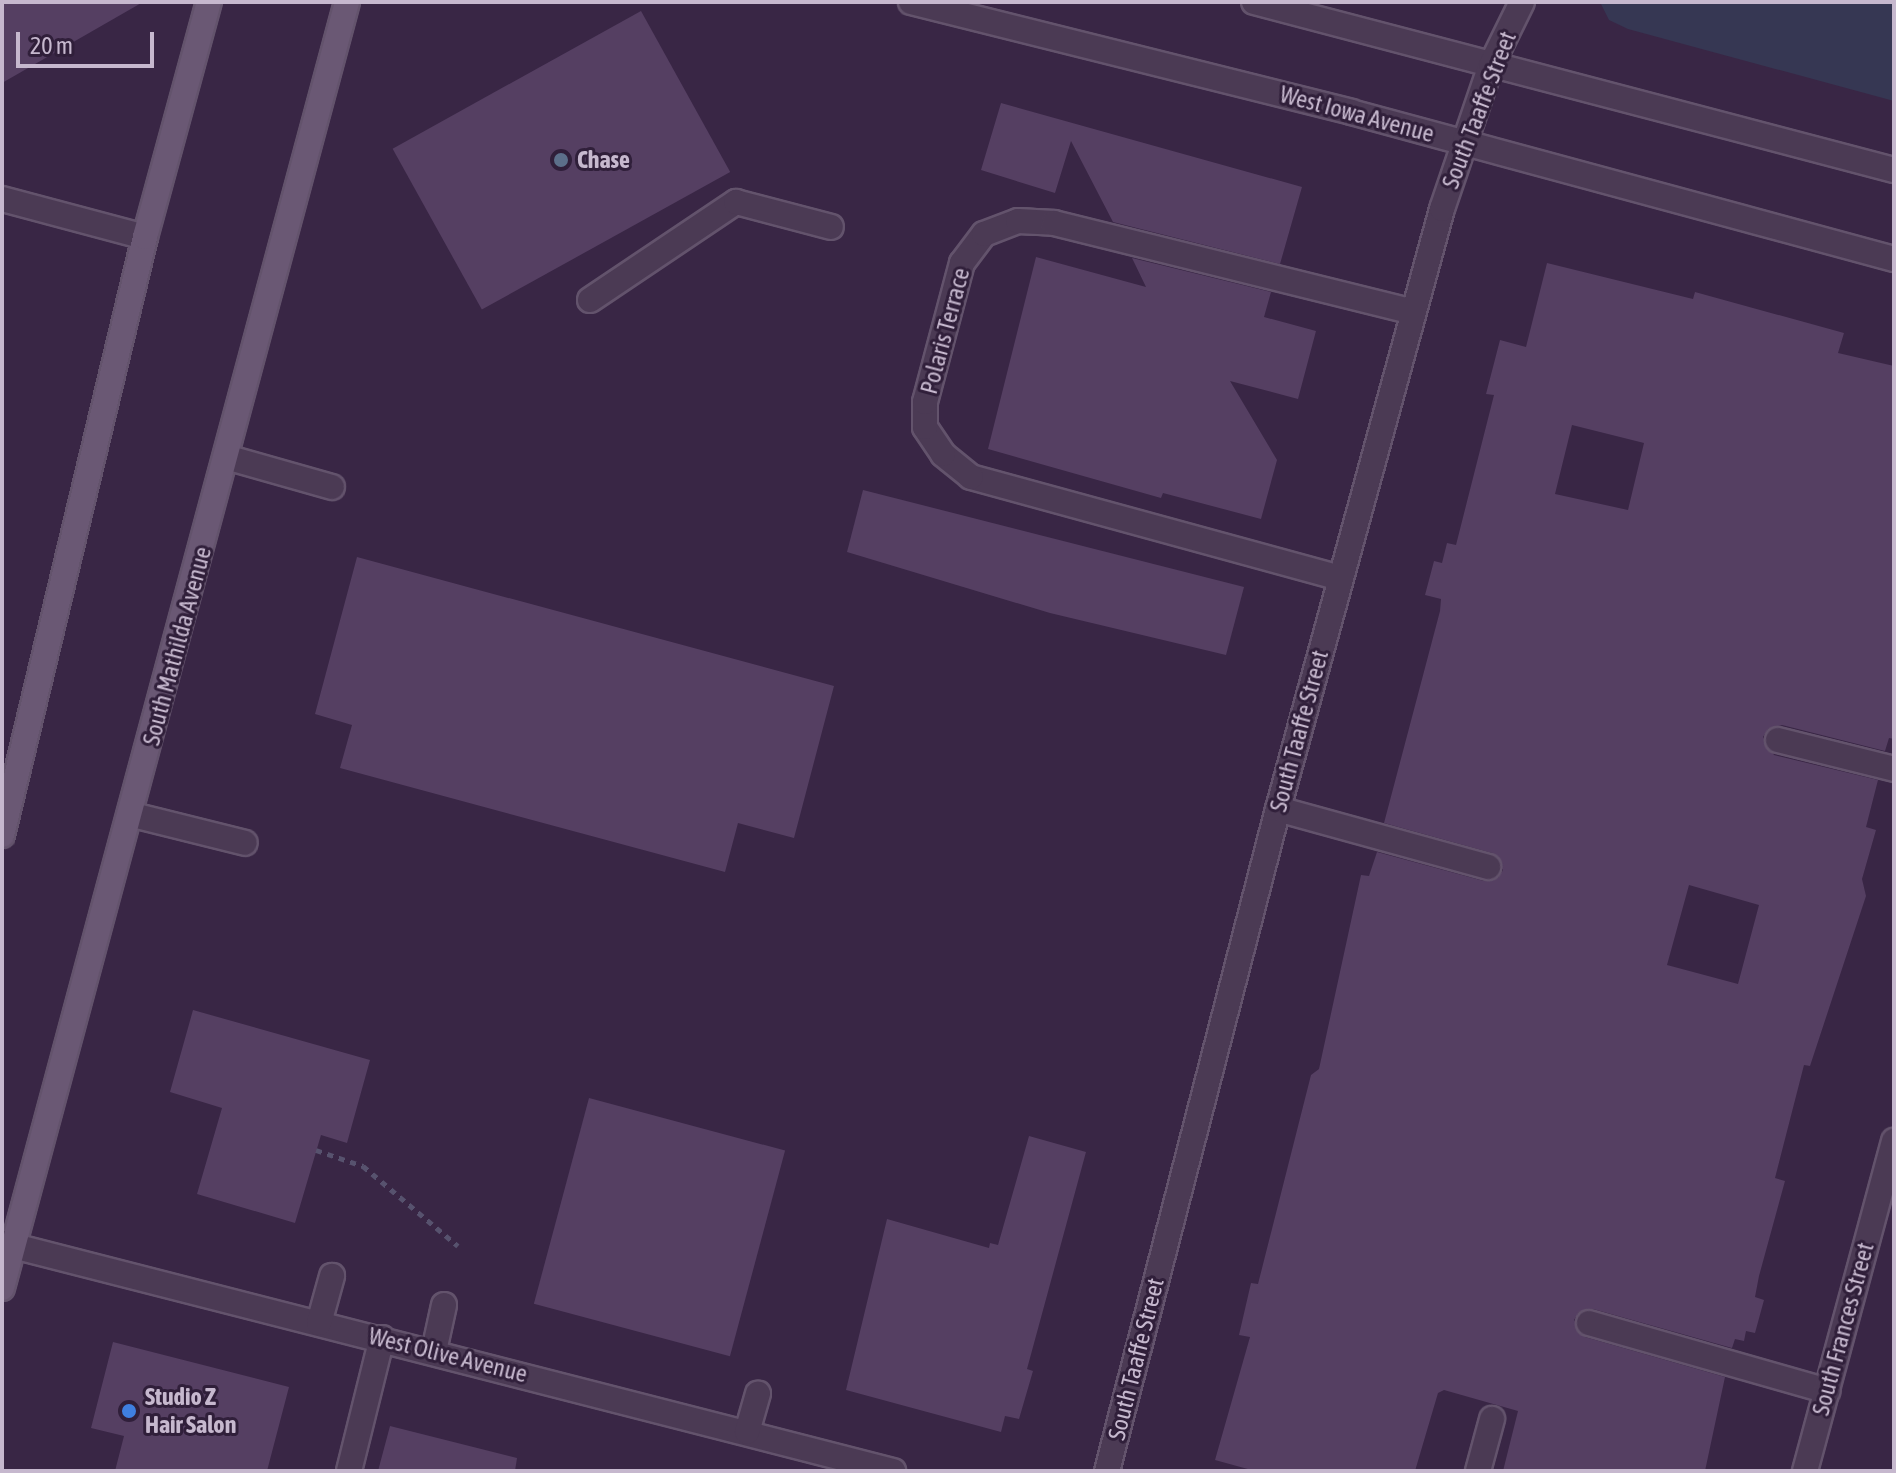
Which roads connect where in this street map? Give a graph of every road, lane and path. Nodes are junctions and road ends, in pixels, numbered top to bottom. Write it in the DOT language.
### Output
graph roads {
  1 [pos="209,2"];
  2 [pos="347,2"];
  3 [pos="911,2"];
  4 [pos="1254,2"];
  5 [pos="1522,2"];
  6 [pos="1491,65"];
  7 [pos="1462,141"];
  8 [pos="1894,170"];
  9 [pos="2,199"];
  10 [pos="831,227"];
  11 [pos="145,237"];
  12 [pos="1894,259"];
  13 [pos="590,300"];
  14 [pos="1413,312"];
  15 [pos="226,457"];
  16 [pos="332,487"];
  17 [pos="1340,578"];
  18 [pos="1778,740"];
  19 [pos="1894,769"];
  20 [pos="1278,809"];
  21 [pos="133,815"];
  22 [pos="2,835"];
  23 [pos="245,843"];
  24 [pos="1488,867"];
  25 [pos="1894,1141"];
  26 [pos="316,1150"];
  27 [pos="8,1245"];
  28 [pos="458,1246"];
  29 [pos="332,1276"];
  30 [pos="2,1288"];
  31 [pos="444,1305"];
  32 [pos="319,1323"];
  33 [pos="1589,1323"];
  34 [pos="382,1338"];
  35 [pos="434,1351"];
  36 [pos="1827,1391"];
  37 [pos="758,1394"];
  38 [pos="1492,1419"];
  39 [pos="747,1432"];
  40 [pos="813,1461"];
  41 [pos="349,1471"];
  42 [pos="893,1471"];
  43 [pos="1107,1471"];
  44 [pos="1478,1471"];
  45 [pos="1805,1471"];
  1 -- 11 [label="main road"];
  2 -- 15 [label="main road, South Mathilda Avenue"];
  3 -- 7 [label="street, West Iowa Avenue"];
  4 -- 6 [label="street"];
  5 -- 6 [label="street, South Taaffe Street"];
  6 -- 7 [label="street, South Taaffe Street"];
  6 -- 8 [label="street"];
  7 -- 12 [label="street, West Iowa Avenue"];
  7 -- 14 [label="street, South Taaffe Street"];
  9 -- 11 [label="street"];
  10 -- 13 [label="street"];
  11 -- 22 [label="main road"];
  14 -- 17 [label="street, South Taaffe Street"];
  14 -- 17 [label="street, Polaris Terrace"];
  15 -- 16 [label="street"];
  15 -- 21 [label="main road, South Mathilda Avenue"];
  17 -- 20 [label="street, South Taaffe Street"];
  18 -- 19 [label="street"];
  20 -- 24 [label="street"];
  20 -- 43 [label="street, South Taaffe Street"];
  21 -- 23 [label="street"];
  21 -- 27 [label="main road, South Mathilda Avenue"];
  25 -- 36 [label="street, South Frances Street"];
  26 -- 28 [label="path"];
  27 -- 30 [label="main road, South Mathilda Avenue"];
  27 -- 32 [label="street, West Olive Avenue"];
  29 -- 32 [label="street"];
  31 -- 35 [label="street"];
  32 -- 34 [label="street, West Olive Avenue"];
  33 -- 36 [label="street"];
  34 -- 35 [label="street, West Olive Avenue"];
  34 -- 41 [label="street"];
  35 -- 39 [label="street, West Olive Avenue"];
  36 -- 45 [label="street, South Frances Street"];
  37 -- 39 [label="street"];
  38 -- 44 [label="street"];
  39 -- 40 [label="street, West Olive Avenue"];
  40 -- 42 [label="street, West Olive Avenue"];
}
